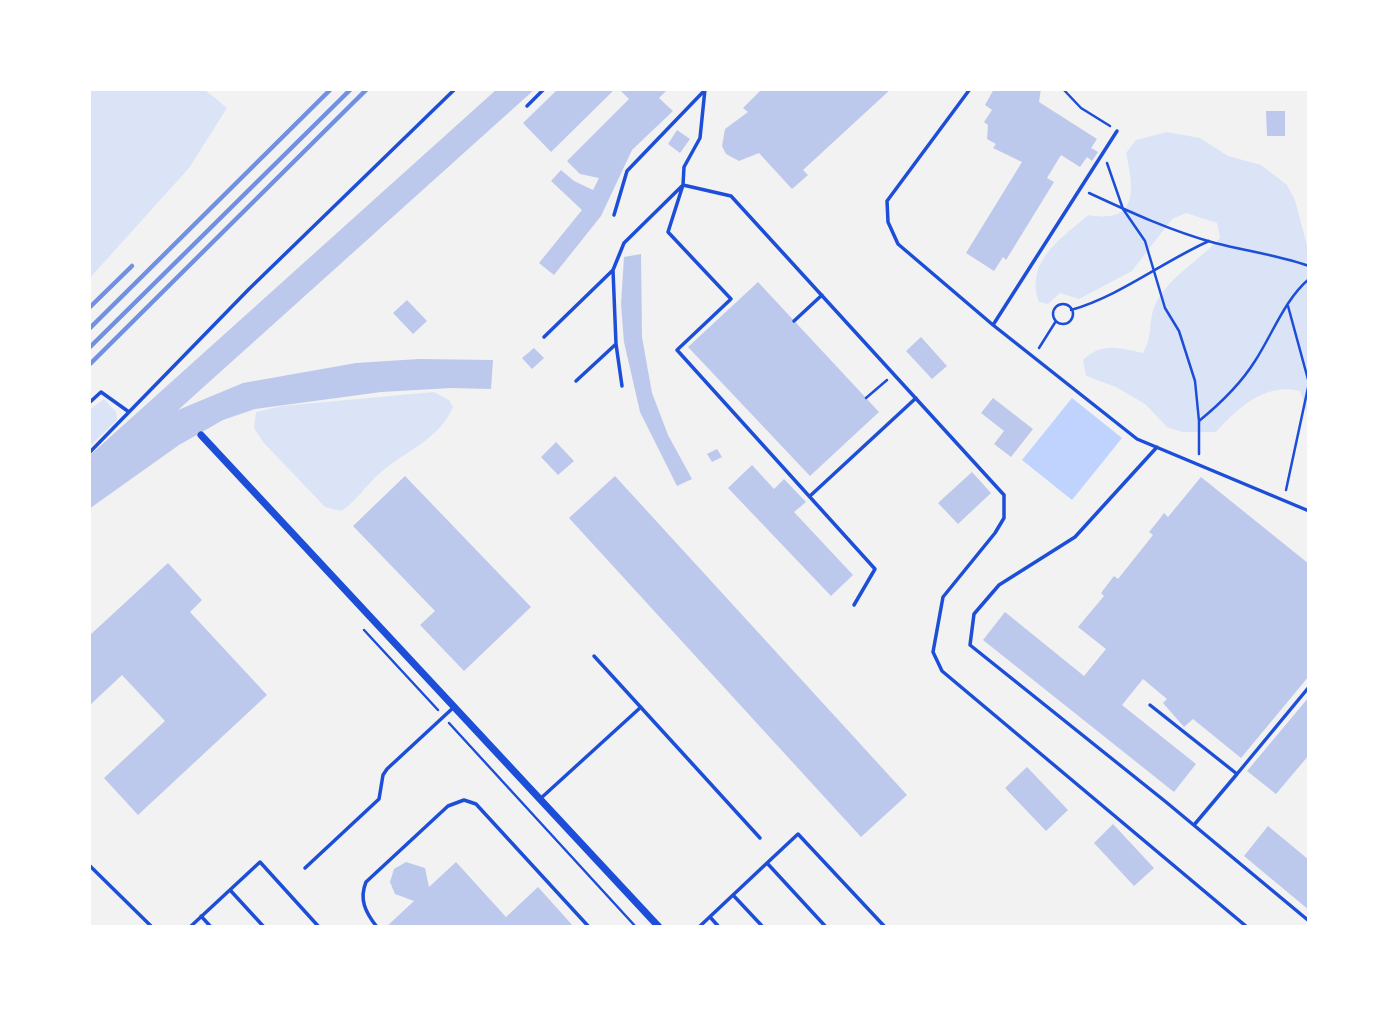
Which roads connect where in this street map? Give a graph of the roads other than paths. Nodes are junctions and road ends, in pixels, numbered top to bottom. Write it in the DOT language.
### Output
graph roads {
  1 [pos="456,89"];
  2 [pos="544,89"];
  3 [pos="970,89"];
  4 [pos="704,90"];
  5 [pos="527,106"];
  6 [pos="1117,131"];
  7 [pos="684,186"];
  8 [pos="614,215"];
  9 [pos="613,270"];
  10 [pos="822,295"];
  11 [pos="794,321"];
  12 [pos="993,325"];
  13 [pos="544,337"];
  14 [pos="616,344"];
  15 [pos="576,381"];
  16 [pos="622,386"];
  17 [pos="916,398"];
  18 [pos="89,403"];
  19 [pos="129,412"];
  20 [pos="201,435"];
  21 [pos="1157,447"];
  22 [pos="89,453"];
  23 [pos="810,496"];
  24 [pos="1309,511"];
  25 [pos="855,605"];
  26 [pos="594,656"];
  27 [pos="1309,687"];
  28 [pos="1150,705"];
  29 [pos="454,707"];
  30 [pos="640,707"];
  31 [pos="1237,774"];
  32 [pos="540,799"];
  33 [pos="1194,825"];
  34 [pos="760,838"];
  35 [pos="767,863"];
  36 [pos="89,864"];
  37 [pos="305,868"];
  38 [pos="230,890"];
  39 [pos="733,895"];
  40 [pos="201,916"];
  41 [pos="710,917"];
  42 [pos="1309,921"];
  43 [pos="152,927"];
  44 [pos="190,927"];
  45 [pos="211,927"];
  46 [pos="264,927"];
  47 [pos="319,927"];
  48 [pos="377,927"];
  49 [pos="589,927"];
  50 [pos="659,927"];
  51 [pos="699,927"];
  52 [pos="719,927"];
  53 [pos="763,927"];
  54 [pos="826,927"];
  55 [pos="884,927"];
  56 [pos="1247,927"];
  1 -- 19 [label="lane"];
  2 -- 5 [label="lane"];
  3 -- 12 [label="lane"];
  4 -- 7 [label="lane"];
  4 -- 8 [label="lane"];
  6 -- 12 [label="lane"];
  7 -- 9 [label="lane"];
  7 -- 10 [label="lane"];
  7 -- 23 [label="lane"];
  9 -- 13 [label="lane"];
  9 -- 14 [label="lane"];
  10 -- 11 [label="lane"];
  10 -- 17 [label="lane"];
  12 -- 21 [label="lane"];
  14 -- 15 [label="lane"];
  14 -- 16 [label="lane"];
  17 -- 23 [label="lane"];
  17 -- 56 [label="lane"];
  18 -- 19 [label="lane"];
  19 -- 22 [label="lane"];
  20 -- 29 [label="street"];
  21 -- 24 [label="lane"];
  21 -- 33 [label="lane"];
  23 -- 25 [label="lane"];
  26 -- 30 [label="lane"];
  27 -- 31 [label="lane"];
  28 -- 31 [label="lane"];
  29 -- 32 [label="street"];
  29 -- 37 [label="lane"];
  30 -- 32 [label="lane"];
  30 -- 34 [label="lane"];
  31 -- 33 [label="lane"];
  32 -- 50 [label="street"];
  33 -- 42 [label="lane"];
  35 -- 39 [label="lane"];
  35 -- 54 [label="lane"];
  35 -- 55 [label="lane"];
  36 -- 43 [label="lane"];
  38 -- 40 [label="lane"];
  38 -- 46 [label="lane"];
  38 -- 47 [label="lane"];
  39 -- 41 [label="lane"];
  39 -- 53 [label="lane"];
  40 -- 44 [label="lane"];
  40 -- 45 [label="lane"];
  41 -- 51 [label="lane"];
  41 -- 52 [label="lane"];
  48 -- 49 [label="lane"];
}
